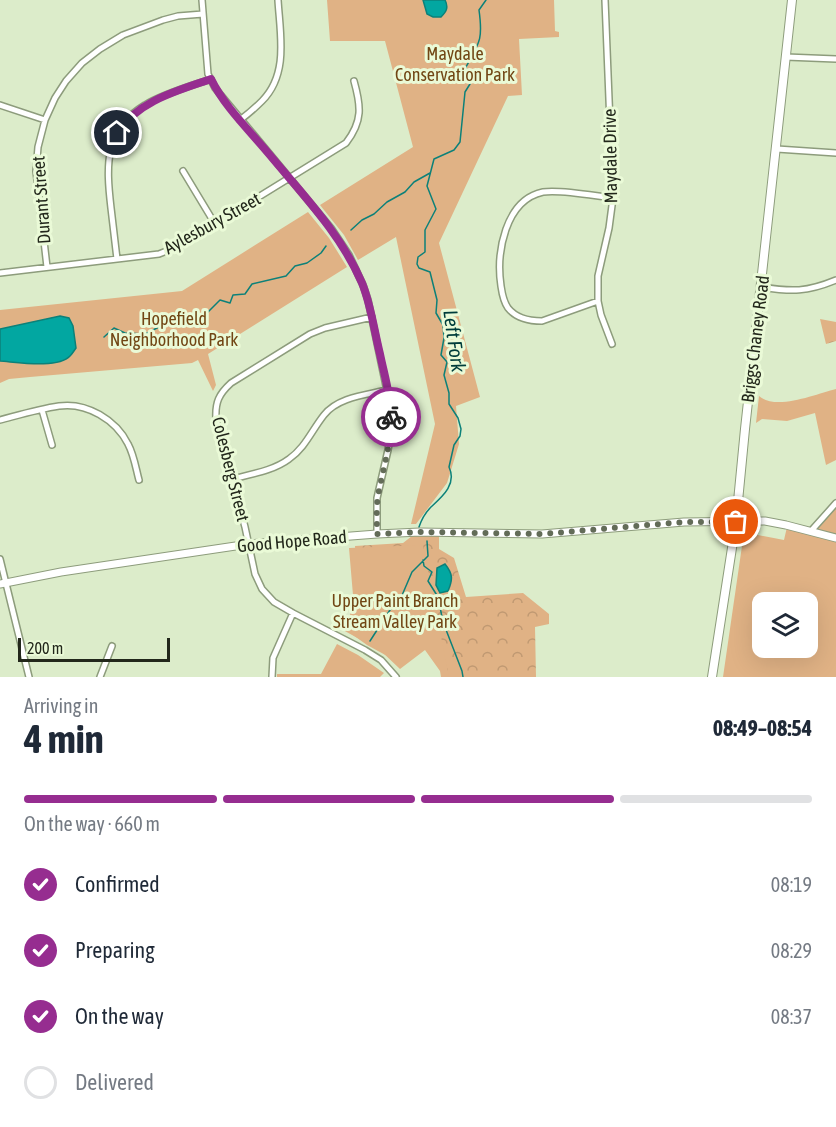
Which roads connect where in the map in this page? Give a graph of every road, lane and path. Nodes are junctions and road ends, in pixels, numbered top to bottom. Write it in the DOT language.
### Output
graph roads {
  1 [pos="202,0"];
  2 [pos="278,0"];
  3 [pos="605,0"];
  4 [pos="792,0"];
  5 [pos="203,14"];
  6 [pos="786,57"];
  7 [pos="836,59"];
  8 [pos="211,79"];
  9 [pos="354,81"];
  10 [pos="0,105"];
  11 [pos="45,120"];
  12 [pos="240,120"];
  13 [pos="777,149"];
  14 [pos="836,153"];
  15 [pos="183,171"];
  16 [pos="289,179"];
  17 [pos="613,198"];
  18 [pos="215,224"];
  19 [pos="117,259"];
  20 [pos="47,267"];
  21 [pos="0,273"];
  22 [pos="836,280"];
  23 [pos="762,287"];
  24 [pos="598,301"];
  25 [pos="372,317"];
  26 [pos="612,344"];
  27 [pos="387,390"];
  28 [pos="42,410"];
  29 [pos="0,420"];
  30 [pos="52,445"];
  31 [pos="232,479"];
  32 [pos="139,480"];
  33 [pos="836,503"];
  34 [pos="736,522"];
  35 [pos="811,531"];
  36 [pos="377,534"];
  37 [pos="836,538"];
  38 [pos="249,544"];
  39 [pos="0,559"];
  40 [pos="3,584"];
  41 [pos="293,613"];
  42 [pos="112,646"];
  43 [pos="29,677"];
  44 [pos="100,677"];
  45 [pos="272,677"];
  46 [pos="396,677"];
  47 [pos="712,677"];
  1 -- 5 [label="street"];
  2 -- 12 [label="street"];
  3 -- 17 [label="street, Maydale Drive"];
  4 -- 6 [label="main road, Briggs Chaney Road"];
  5 -- 8 [label="street"];
  5 -- 11 [label="street, Durant Street"];
  6 -- 7 [label="street"];
  6 -- 13 [label="main road, Briggs Chaney Road"];
  8 -- 12 [label="street"];
  8 -- 19 [label="street"];
  9 -- 16 [label="street, Aylesbury Street"];
  10 -- 11 [label="street"];
  11 -- 20 [label="street, Durant Street"];
  12 -- 16 [label="street"];
  13 -- 14 [label="street"];
  13 -- 23 [label="main road, Briggs Chaney Road"];
  15 -- 18 [label="street"];
  16 -- 18 [label="street, Aylesbury Street"];
  16 -- 25 [label="street"];
  17 -- 24 [label="street, Maydale Drive"];
  17 -- 24 [label="street"];
  18 -- 19 [label="street, Aylesbury Street"];
  19 -- 20 [label="street, Aylesbury Street"];
  20 -- 21 [label="street, Aylesbury Street"];
  22 -- 23 [label="street"];
  23 -- 34 [label="main road, Briggs Chaney Road"];
  24 -- 26 [label="street, Maydale Drive"];
  25 -- 27 [label="street"];
  25 -- 31 [label="street, Colesberg Street"];
  27 -- 31 [label="street"];
  27 -- 36 [label="street"];
  28 -- 29 [label="street"];
  28 -- 30 [label="street"];
  28 -- 32 [label="street"];
  31 -- 38 [label="street, Colesberg Street"];
  33 -- 35 [label="street"];
  34 -- 35 [label="street, Good Hope Road"];
  34 -- 36 [label="street, Good Hope Road"];
  34 -- 47 [label="main road, Briggs Chaney Road"];
  35 -- 37 [label="street, Good Hope Road"];
  36 -- 38 [label="street, Good Hope Road"];
  38 -- 40 [label="street, Good Hope Road"];
  38 -- 41 [label="street, Colesberg Street"];
  39 -- 40 [label="street"];
  40 -- 43 [label="street"];
  41 -- 45 [label="street"];
  41 -- 46 [label="street, Colesberg Street"];
  42 -- 44 [label="street"];
}
